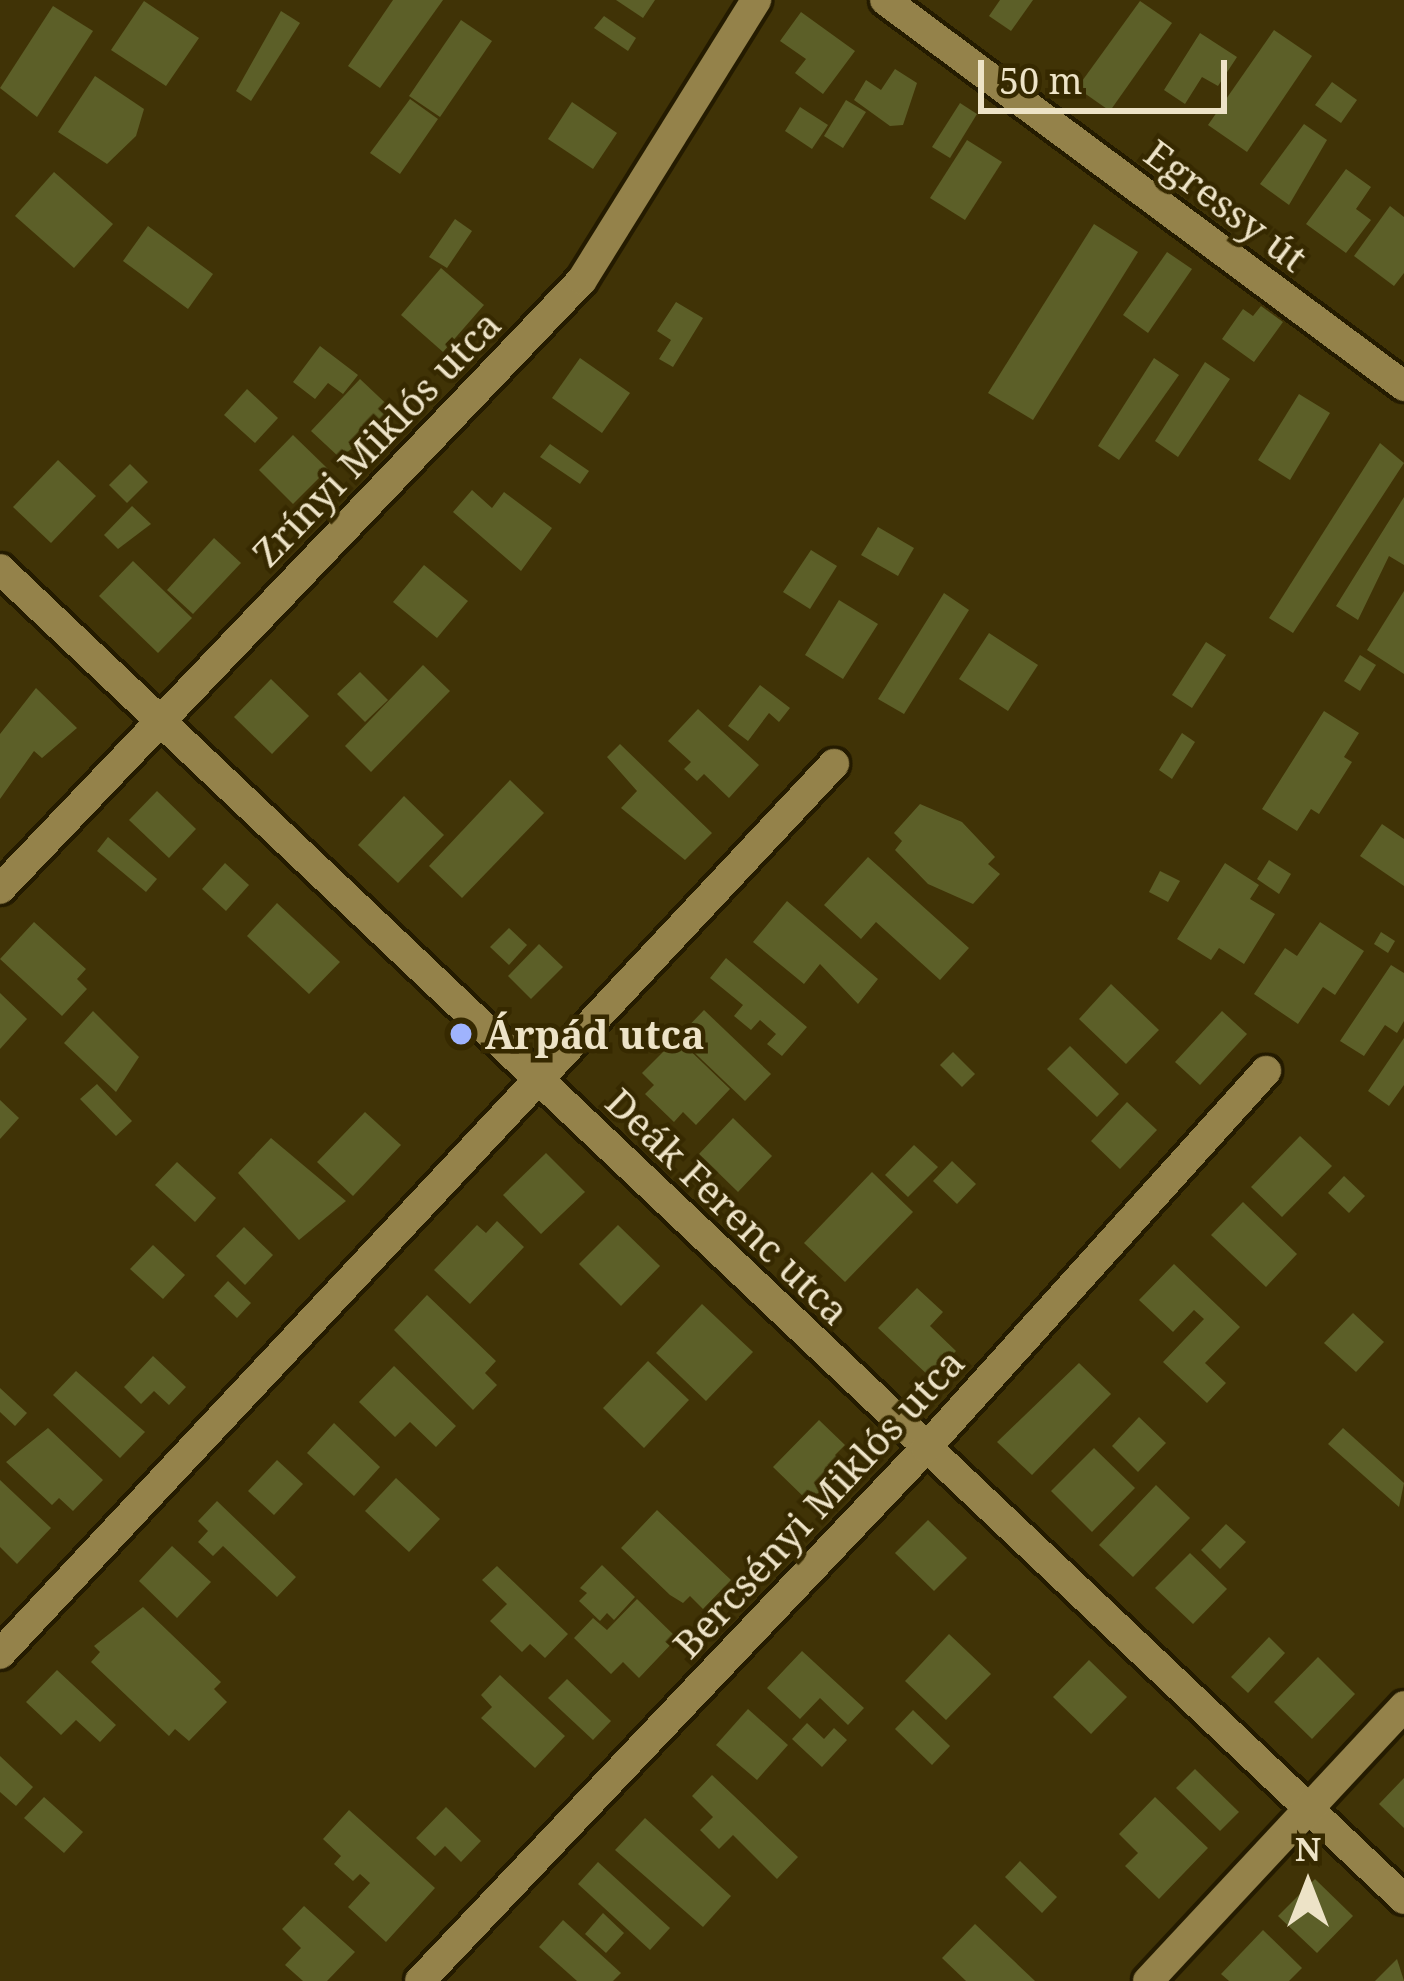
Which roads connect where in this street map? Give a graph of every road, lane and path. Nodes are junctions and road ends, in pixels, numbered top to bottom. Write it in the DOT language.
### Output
graph roads {
  1 [pos="756,0"];
  2 [pos="885,0"];
  3 [pos="1404,386"];
  4 [pos="0,569"];
  5 [pos="160,720"];
  6 [pos="834,764"];
  7 [pos="0,889"];
  8 [pos="1266,1071"];
  9 [pos="542,1083"];
  10 [pos="926,1448"];
  11 [pos="0,1654"];
  12 [pos="1404,1706"];
  13 [pos="1310,1809"];
  14 [pos="1404,1898"];
  15 [pos="420,1981"];
  16 [pos="1148,1981"];
  1 -- 5 [label="street, Zrínyi Miklós utca"];
  2 -- 3 [label="street, Egressy út"];
  4 -- 5 [label="street, Deák Ferenc utca"];
  5 -- 7 [label="street, Zrínyi Miklós utca"];
  5 -- 9 [label="street, Deák Ferenc utca"];
  6 -- 9 [label="street"];
  8 -- 10 [label="street, Bercsényi Miklós utca"];
  9 -- 10 [label="street, Deák Ferenc utca"];
  9 -- 11 [label="street"];
  10 -- 13 [label="street, Deák Ferenc utca"];
  10 -- 15 [label="street, Bercsényi Miklós utca"];
  12 -- 13 [label="street"];
  13 -- 14 [label="street, Deák Ferenc utca"];
  13 -- 16 [label="street"];
}
